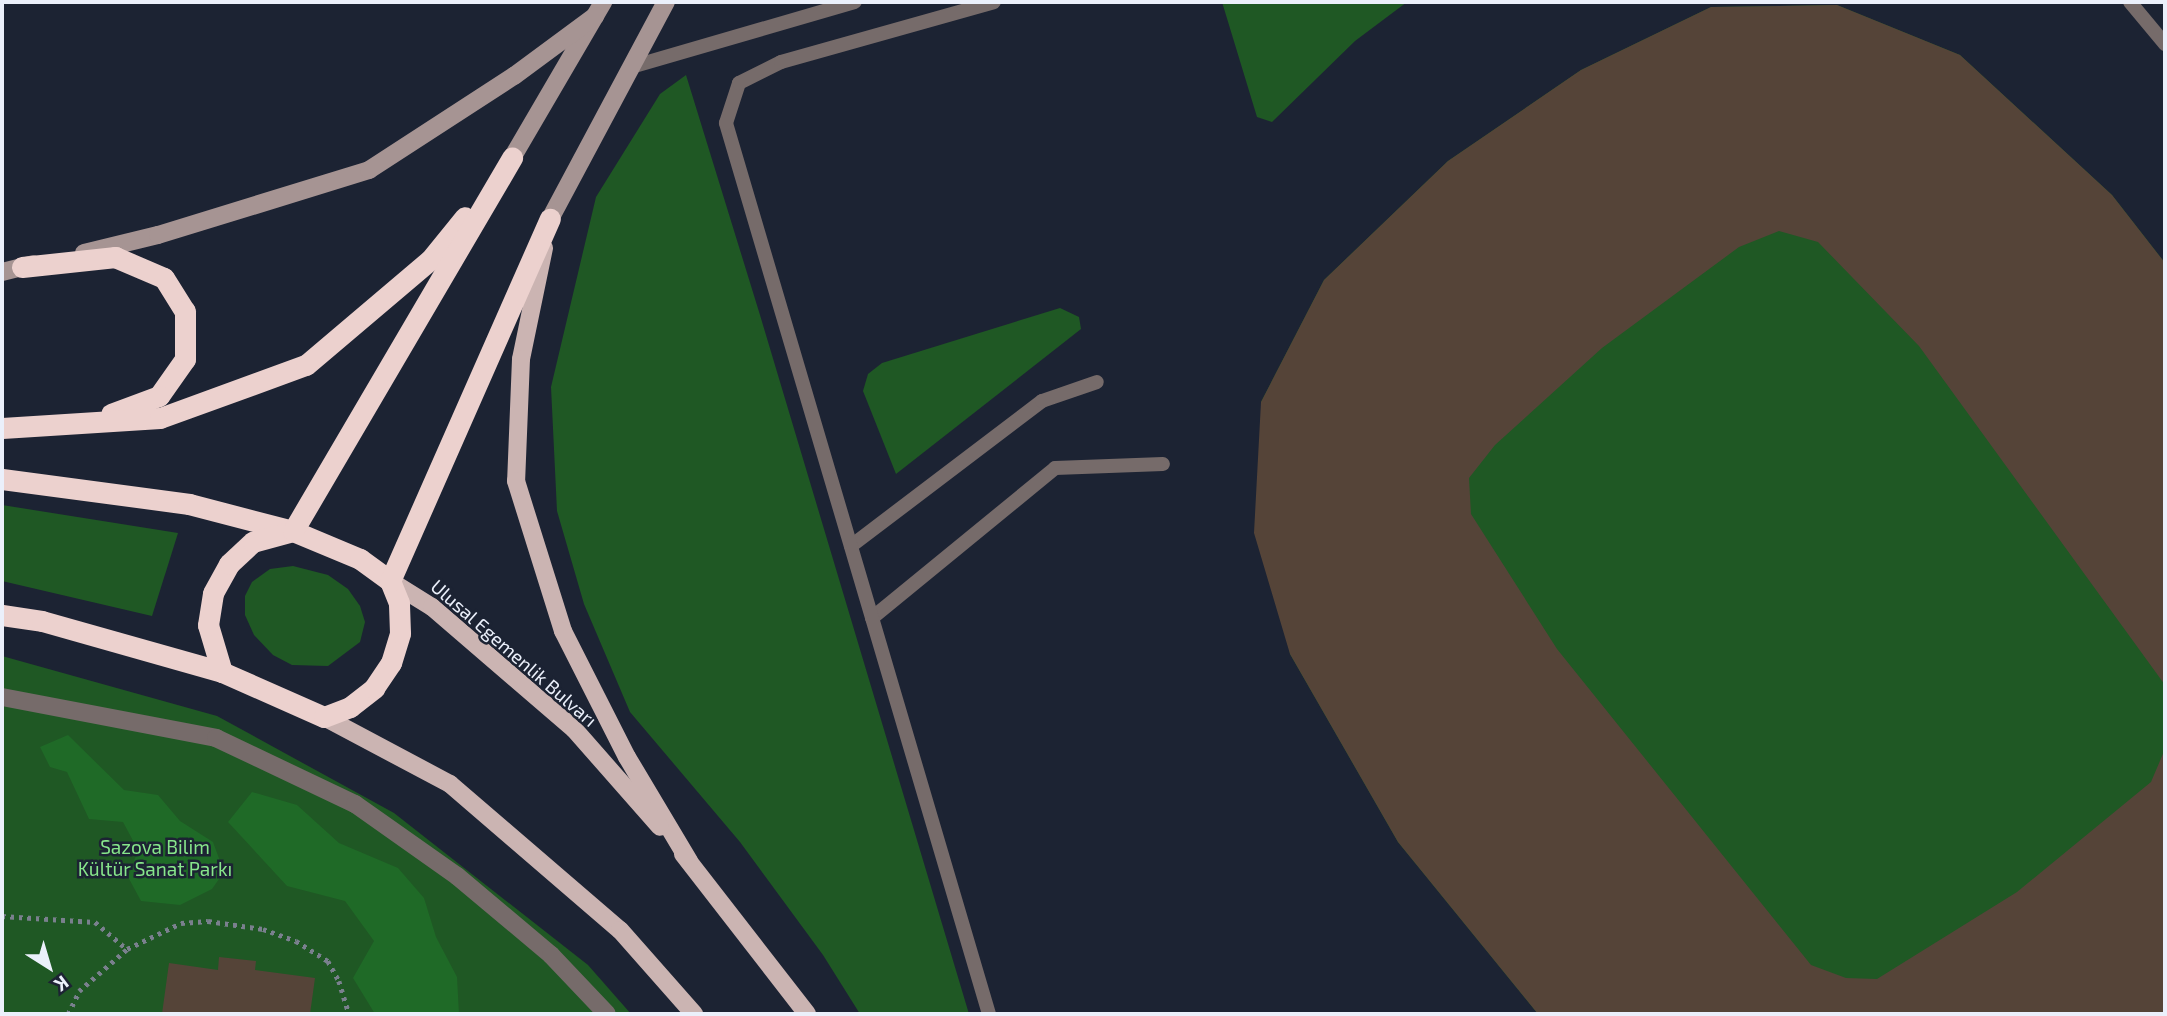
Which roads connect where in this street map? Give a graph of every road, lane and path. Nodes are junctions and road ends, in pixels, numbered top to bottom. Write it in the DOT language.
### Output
graph roads {
  1 [pos="666,2"];
  2 [pos="855,2"];
  3 [pos="994,2"];
  4 [pos="2130,2"];
  5 [pos="599,9"];
  6 [pos="2165,44"];
  7 [pos="631,67"];
  8 [pos="512,158"];
  9 [pos="550,219"];
  10 [pos="12,269"];
  11 [pos="1097,382"];
  12 [pos="91,422"];
  13 [pos="2,428"];
  14 [pos="1163,464"];
  15 [pos="2,479"];
  16 [pos="293,531"];
  17 [pos="851,546"];
  18 [pos="390,581"];
  19 [pos="2,615"];
  20 [pos="872,618"];
  21 [pos="222,672"];
  22 [pos="2,696"];
  23 [pos="324,717"];
  24 [pos="689,861"];
  25 [pos="2,916"];
  26 [pos="127,948"];
  27 [pos="68,1014"];
  28 [pos="349,1014"];
  29 [pos="607,1014"];
  30 [pos="694,1014"];
  31 [pos="807,1014"];
  32 [pos="989,1014"];
  1 -- 7 [label="street"];
  2 -- 7 [label="lane"];
  3 -- 17 [label="lane"];
  4 -- 6 [label="lane"];
  5 -- 8 [label="street"];
  5 -- 10 [label="street"];
  7 -- 9 [label="street"];
  8 -- 12 [label="highway"];
  8 -- 16 [label="highway"];
  9 -- 18 [label="highway"];
  9 -- 24 [label="main road"];
  10 -- 12 [label="highway"];
  11 -- 17 [label="lane"];
  12 -- 13 [label="highway"];
  14 -- 20 [label="lane"];
  15 -- 16 [label="highway, Ulusal Egemenlik Bulvarı"];
  16 -- 18 [label="highway, Ulusal Egemenlik Bulvarı"];
  16 -- 21 [label="highway"];
  17 -- 20 [label="lane"];
  18 -- 23 [label="highway"];
  18 -- 24 [label="main road, Ulusal Egemenlik Bulvarı"];
  19 -- 21 [label="highway"];
  20 -- 32 [label="lane"];
  21 -- 23 [label="highway"];
  22 -- 29 [label="street"];
  23 -- 30 [label="main road"];
  24 -- 31 [label="main road, Ulusal Egemenlik Bulvarı"];
  25 -- 26 [label="path"];
  26 -- 27 [label="path"];
  26 -- 28 [label="path"];
}
